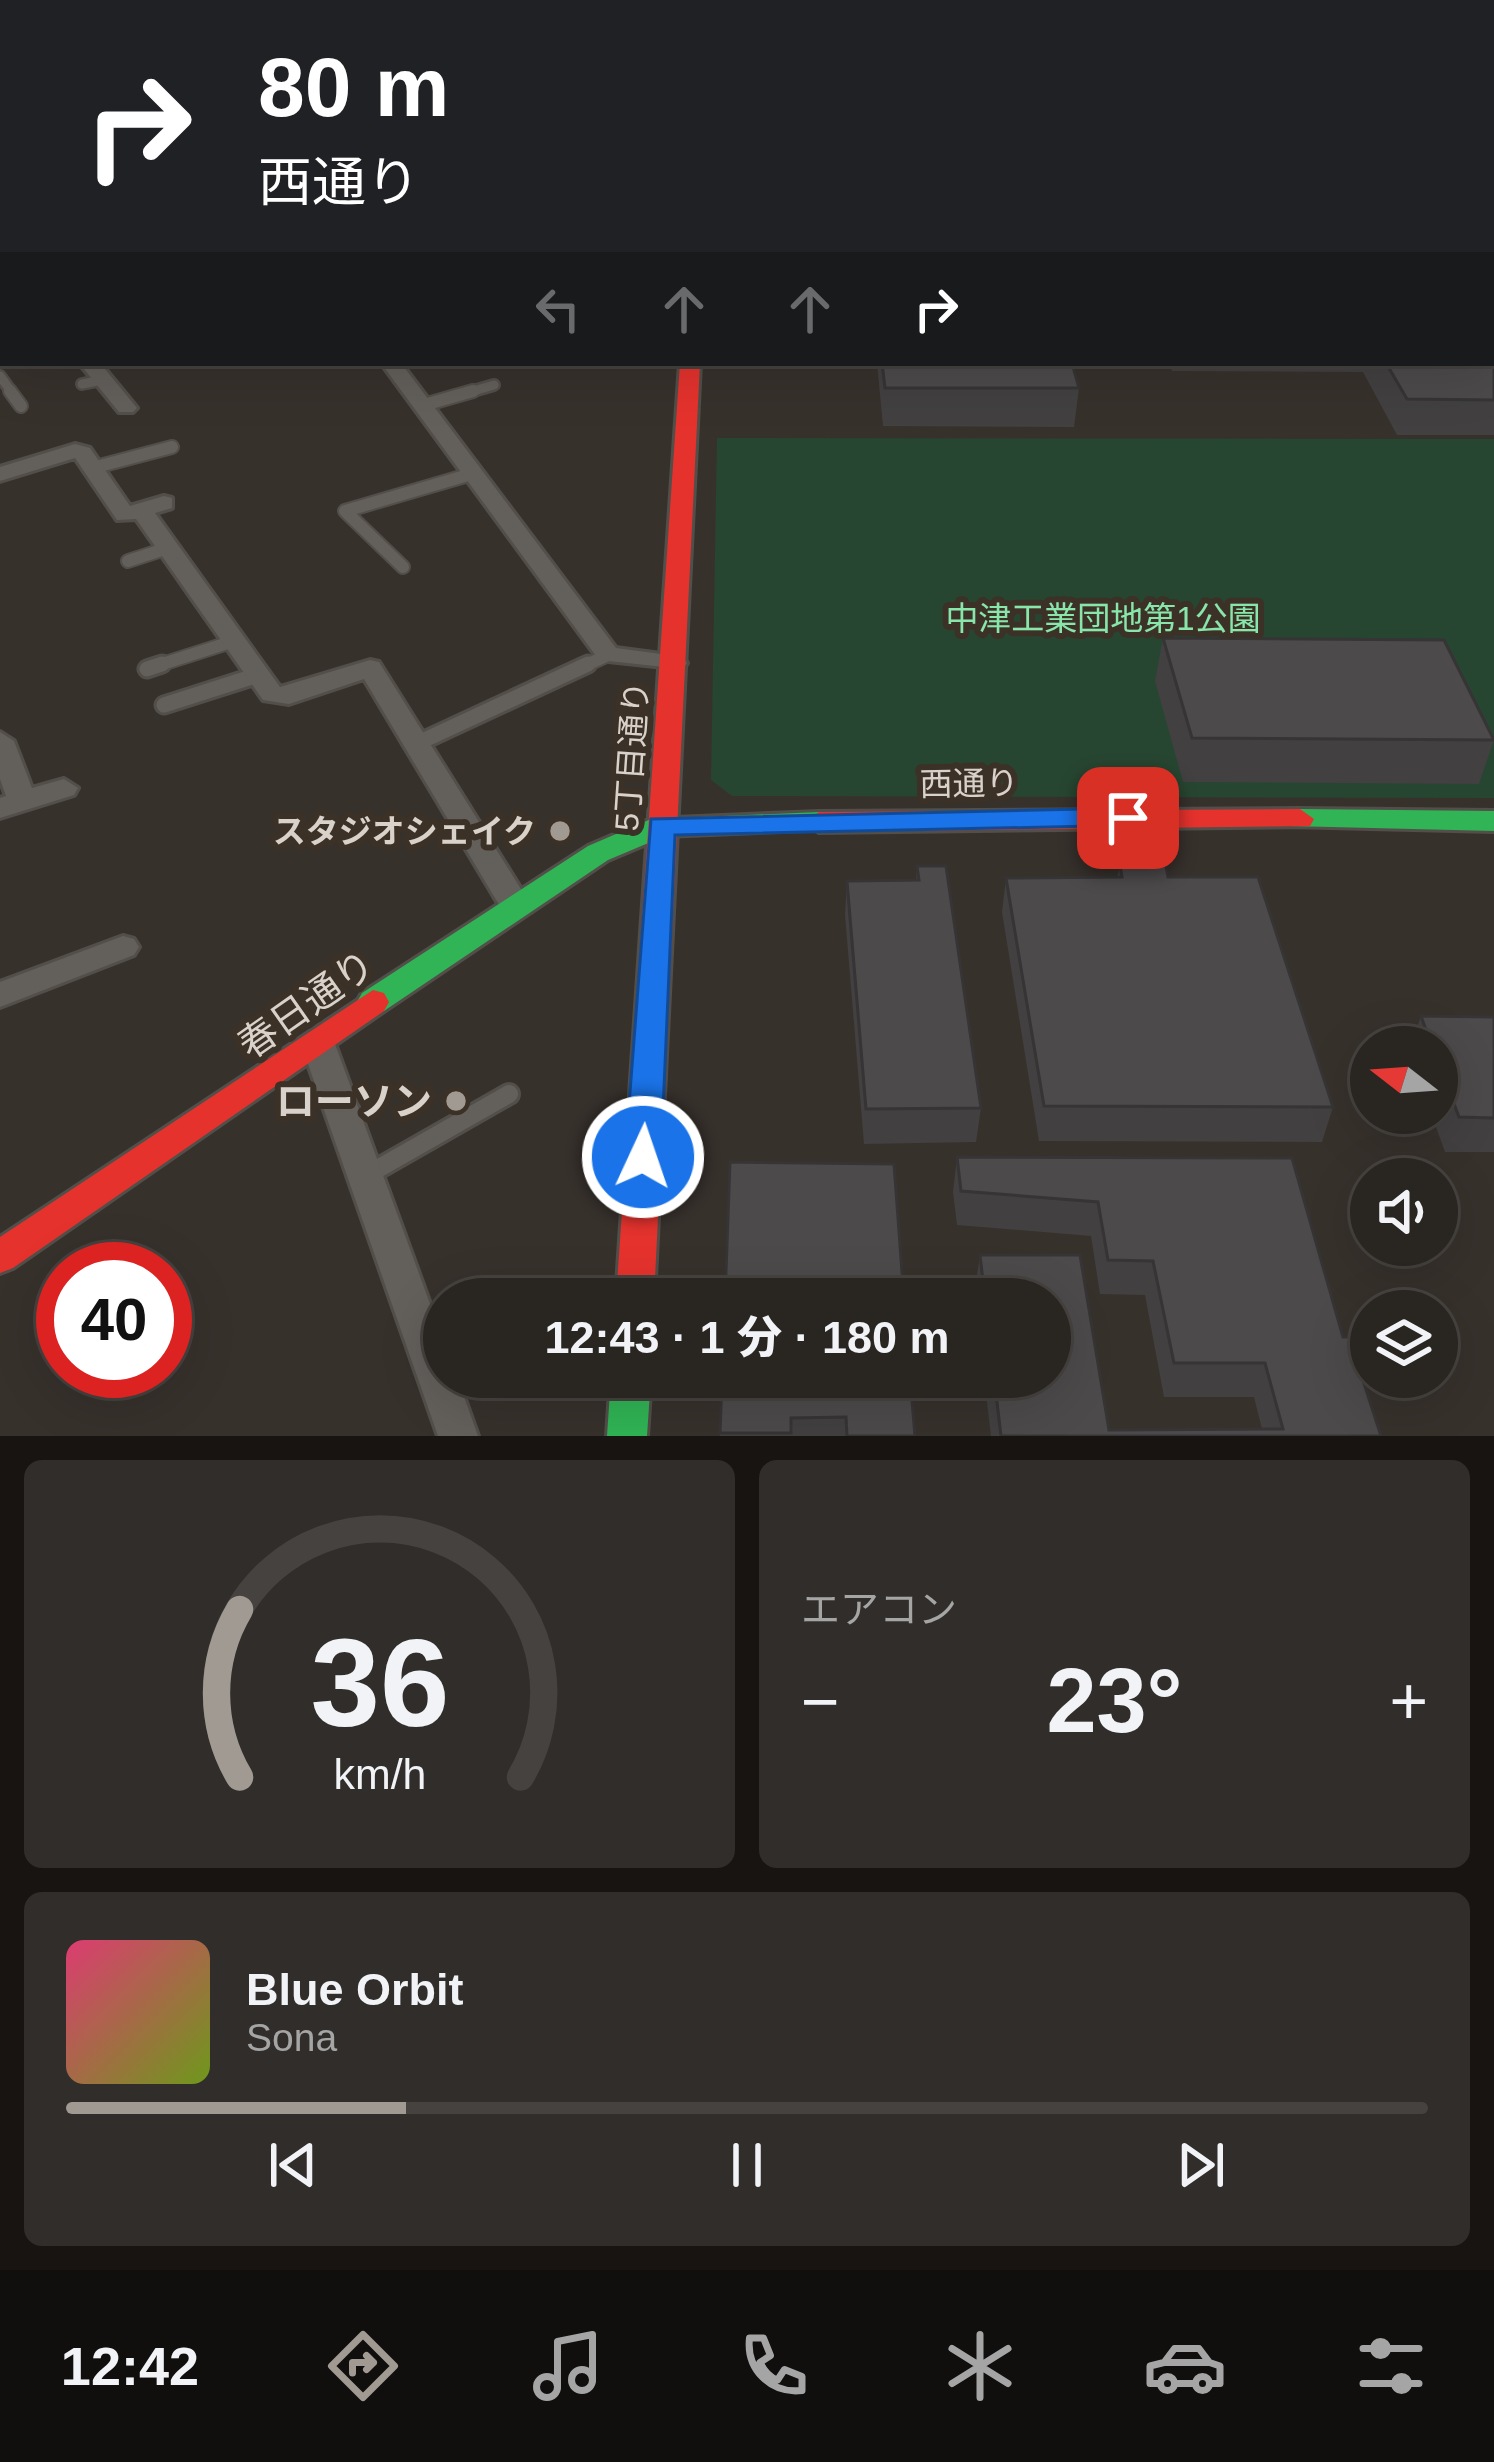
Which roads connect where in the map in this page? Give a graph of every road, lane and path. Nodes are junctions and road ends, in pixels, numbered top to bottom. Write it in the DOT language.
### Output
graph roads {
  1 [pos="401,366"];
  2 [pos="690,366"];
  3 [pos="0,376"];
  4 [pos="91,376"];
  5 [pos="494,385"];
  6 [pos="0,401"];
  7 [pos="424,405"];
  8 [pos="125,409"];
  9 [pos="172,446"];
  10 [pos="92,469"];
  11 [pos="475,473"];
  12 [pos="0,474"];
  13 [pos="168,548"];
  14 [pos="391,556"];
  15 [pos="128,561"];
  16 [pos="373,562"];
  17 [pos="403,566"];
  18 [pos="234,641"];
  19 [pos="608,655"];
  20 [pos="674,663"];
  21 [pos="148,669"];
  22 [pos="258,675"];
  23 [pos="164,705"];
  24 [pos="0,740"];
  25 [pos="418,743"];
  26 [pos="64,788"];
  27 [pos="11,804"];
  28 [pos="1494,821"];
  29 [pos="661,826"];
  30 [pos="515,905"];
  31 [pos="123,947"];
  32 [pos="0,995"];
  33 [pos="318,1044"];
  34 [pos="509,1094"];
  35 [pos="366,1175"];
  36 [pos="0,1257"];
  37 [pos="636,1278"];
  38 [pos="630,1398"];
  39 [pos="458,1436"];
  40 [pos="627,1436"];
  1 -- 7 [label="street"];
  2 -- 20 [label="street, 5丁目通り"];
  3 -- 6 [label="lane"];
  4 -- 8 [label="street"];
  5 -- 7 [label="lane"];
  7 -- 11 [label="street"];
  9 -- 10 [label="lane"];
  10 -- 12 [label="street"];
  10 -- 13 [label="street"];
  11 -- 14 [label="lane"];
  11 -- 19 [label="street"];
  13 -- 15 [label="lane"];
  13 -- 18 [label="street"];
  14 -- 16 [label="lane"];
  14 -- 17 [label="lane"];
  18 -- 21 [label="lane"];
  18 -- 22 [label="street"];
  19 -- 20 [label="street"];
  19 -- 25 [label="lane"];
  20 -- 29 [label="street, 5丁目通り"];
  22 -- 23 [label="lane"];
  22 -- 25 [label="street"];
  24 -- 27 [label="street"];
  25 -- 30 [label="street"];
  26 -- 27 [label="street"];
  28 -- 29 [label="street, 西通り"];
  29 -- 30 [label="street, 春日通り"];
  29 -- 37 [label="street, 5丁目通り"];
  30 -- 33 [label="street, 春日通り"];
  31 -- 32 [label="street"];
  33 -- 35 [label="street"];
  33 -- 36 [label="street, 春日通り"];
  34 -- 35 [label="lane"];
  35 -- 39 [label="street"];
  38 -- 40 [label="street"];
}
